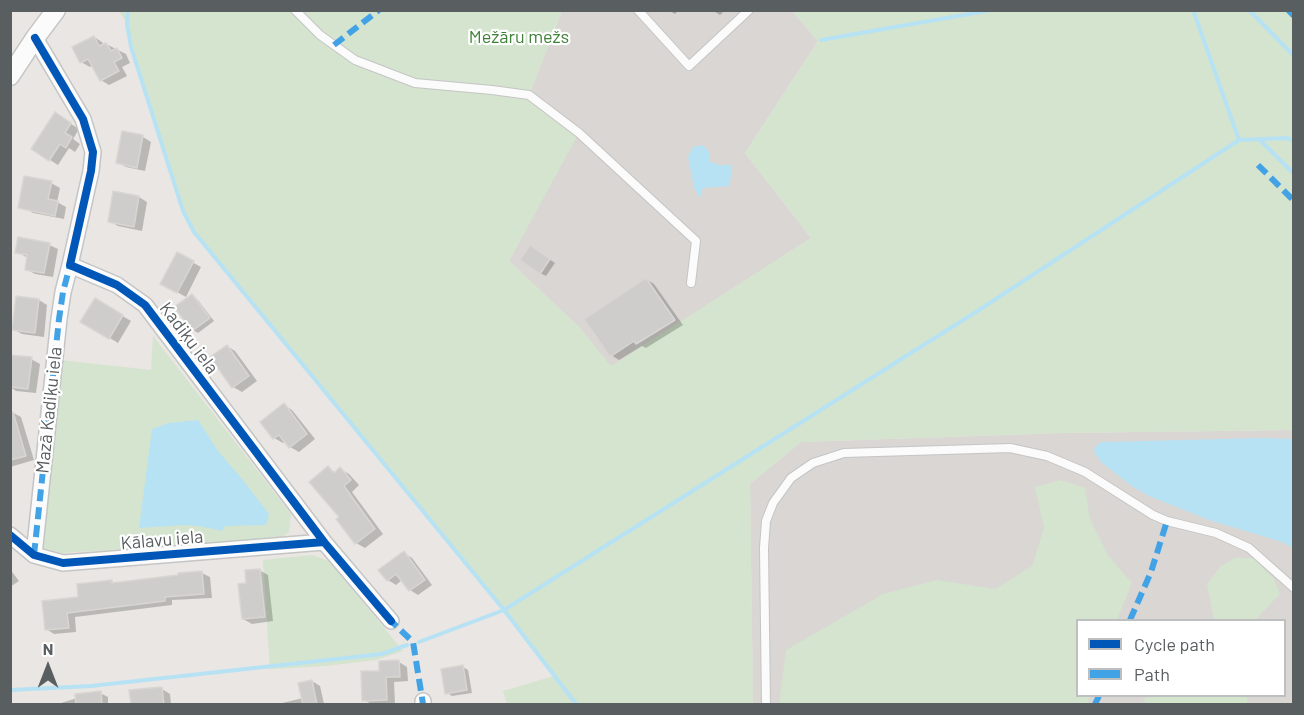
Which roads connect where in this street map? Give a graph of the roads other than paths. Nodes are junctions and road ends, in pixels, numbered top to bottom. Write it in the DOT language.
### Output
graph roads {
  1 [pos="56,10"];
  2 [pos="295,10"];
  3 [pos="638,10"];
  4 [pos="749,10"];
  5 [pos="35,38"];
  6 [pos="10,76"];
  7 [pos="70,265"];
  8 [pos="691,283"];
  9 [pos="10,535"];
  10 [pos="324,542"];
  11 [pos="34,555"];
  12 [pos="1293,588"];
  13 [pos="391,621"];
  14 [pos="766,705"];
  1 -- 5 [label="street"];
  2 -- 8 [label="lane"];
  3 -- 4 [label="lane"];
  5 -- 6 [label="street"];
  5 -- 7 [label="street"];
  7 -- 10 [label="street, Kadiķu iela"];
  7 -- 11 [label="street, Mazā Kadiķu iela"];
  9 -- 11 [label="street, Kālavu iela"];
  10 -- 11 [label="street, Kālavu iela"];
  10 -- 13 [label="street, Kadiķu iela"];
  12 -- 14 [label="lane"];
}
